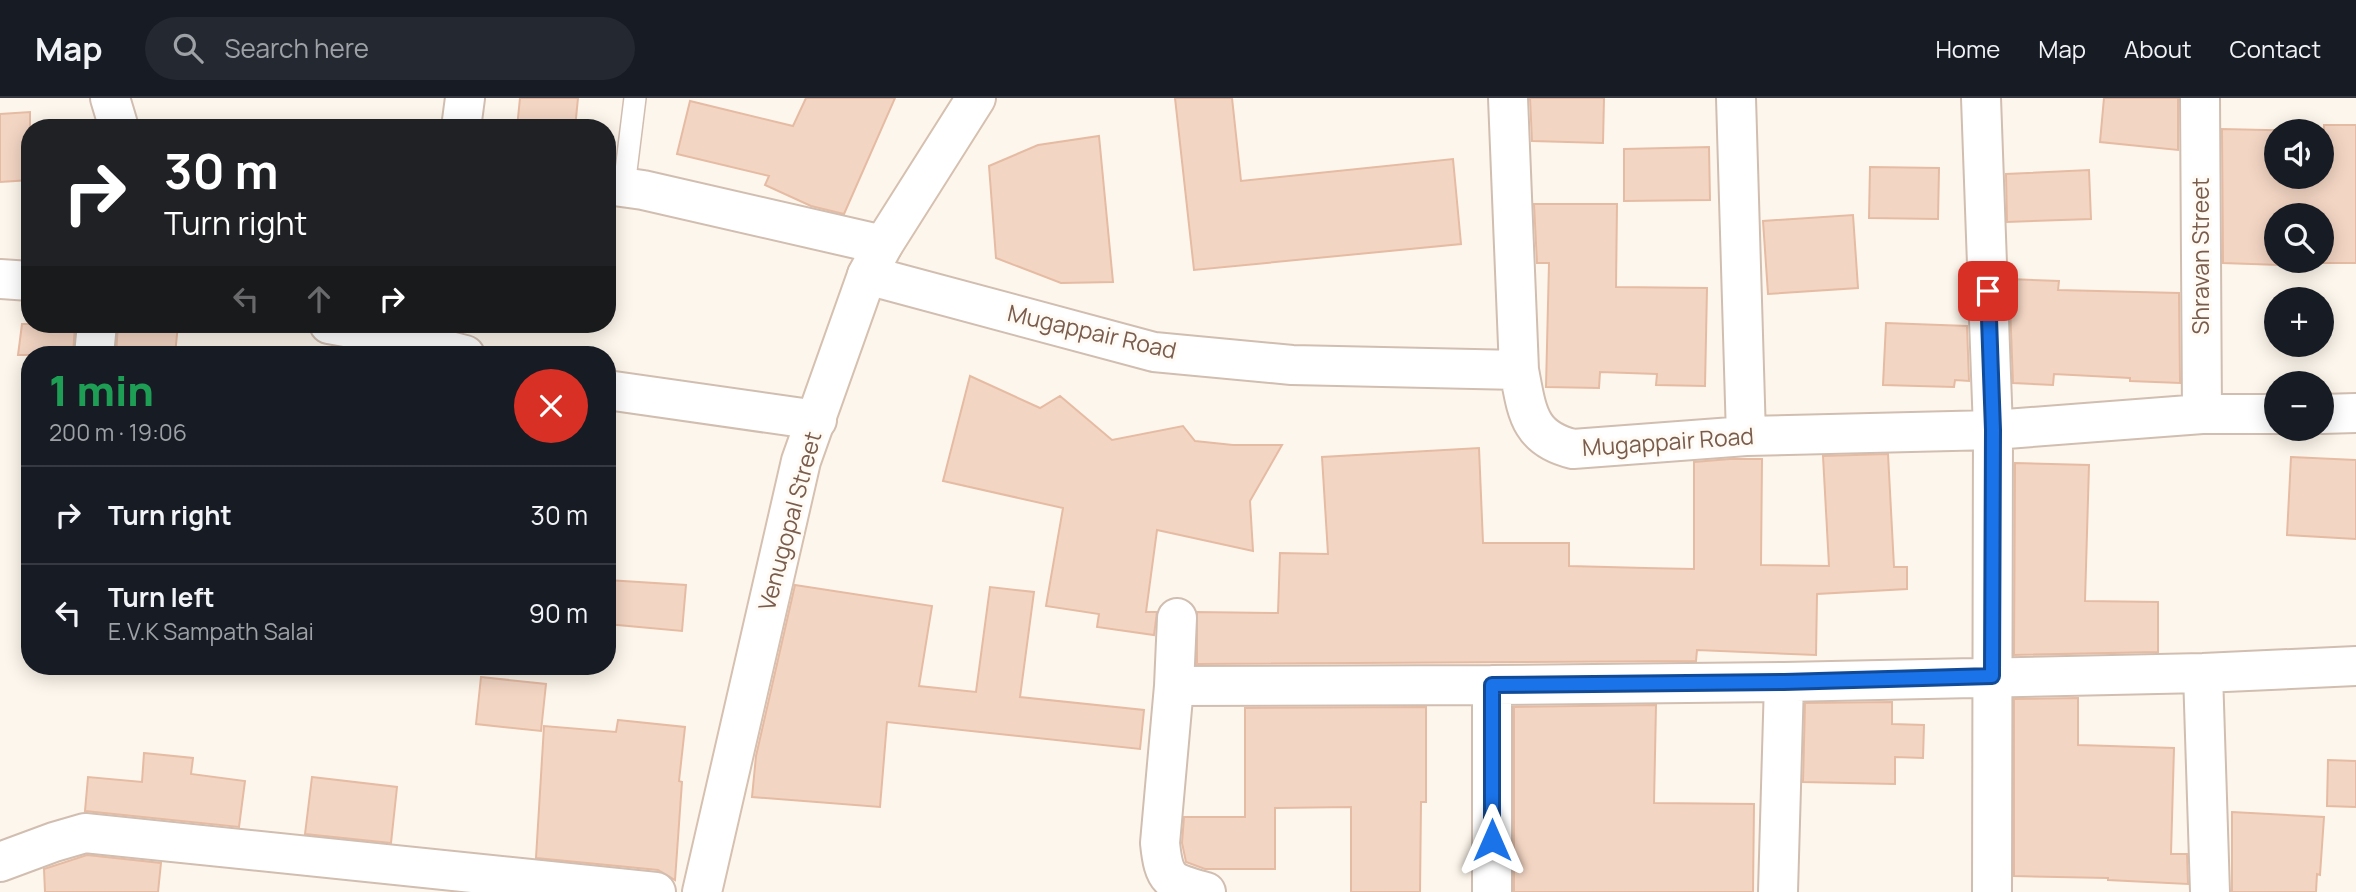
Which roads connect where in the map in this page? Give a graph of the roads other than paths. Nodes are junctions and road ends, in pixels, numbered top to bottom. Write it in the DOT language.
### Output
graph roads {
  1 [pos="110,98"];
  2 [pos="465,98"];
  3 [pos="635,98"];
  4 [pos="976,98"];
  5 [pos="1508,98"];
  6 [pos="1737,98"];
  7 [pos="1981,98"];
  8 [pos="2200,98"];
  9 [pos="116,119"];
  10 [pos="462,119"];
  11 [pos="616,182"];
  12 [pos="616,186"];
  13 [pos="875,260"];
  14 [pos="0,279"];
  15 [pos="21,280"];
  16 [pos="378,333"];
  17 [pos="429,346"];
  18 [pos="1519,370"];
  19 [pos="616,391"];
  20 [pos="2356,413"];
  21 [pos="2202,414"];
  22 [pos="2264,414"];
  23 [pos="2334,414"];
  24 [pos="817,420"];
  25 [pos="1993,430"];
  26 [pos="1746,436"];
  27 [pos="1177,618"];
  28 [pos="2356,666"];
  29 [pos="2203,673"];
  30 [pos="1992,676"];
  31 [pos="1784,682"];
  32 [pos="1174,685"];
  33 [pos="1492,685"];
  34 [pos="0,862"];
  35 [pos="656,892"];
  36 [pos="702,892"];
  37 [pos="1206,892"];
  38 [pos="1492,892"];
  39 [pos="1779,892"];
  40 [pos="1992,892"];
  41 [pos="2210,892"];
  1 -- 9 [label="street"];
  2 -- 10 [label="street"];
  3 -- 11 [label="lane"];
  4 -- 13 [label="street, Venugopal Street"];
  5 -- 18 [label="street"];
  6 -- 26 [label="street"];
  7 -- 25 [label="street"];
  8 -- 21 [label="street, Shravan Street"];
  12 -- 13 [label="street, Mugappair Road"];
  13 -- 18 [label="street, Mugappair Road"];
  13 -- 24 [label="street, Venugopal Street"];
  14 -- 15 [label="street"];
  16 -- 17 [label="street"];
  18 -- 26 [label="street, Mugappair Road"];
  19 -- 24 [label="street"];
  20 -- 23 [label="street"];
  21 -- 22 [label="street, Mugappair Road"];
  21 -- 25 [label="street, Mugappair Road"];
  24 -- 36 [label="street, Venugopal Street"];
  25 -- 26 [label="street, Mugappair Road"];
  25 -- 30 [label="street"];
  27 -- 32 [label="street"];
  28 -- 29 [label="street"];
  29 -- 30 [label="street"];
  29 -- 41 [label="street"];
  30 -- 31 [label="street"];
  30 -- 40 [label="street"];
  31 -- 33 [label="street"];
  31 -- 39 [label="street"];
  32 -- 33 [label="street"];
  32 -- 37 [label="street"];
  33 -- 38 [label="street"];
  34 -- 35 [label="street"];
}
